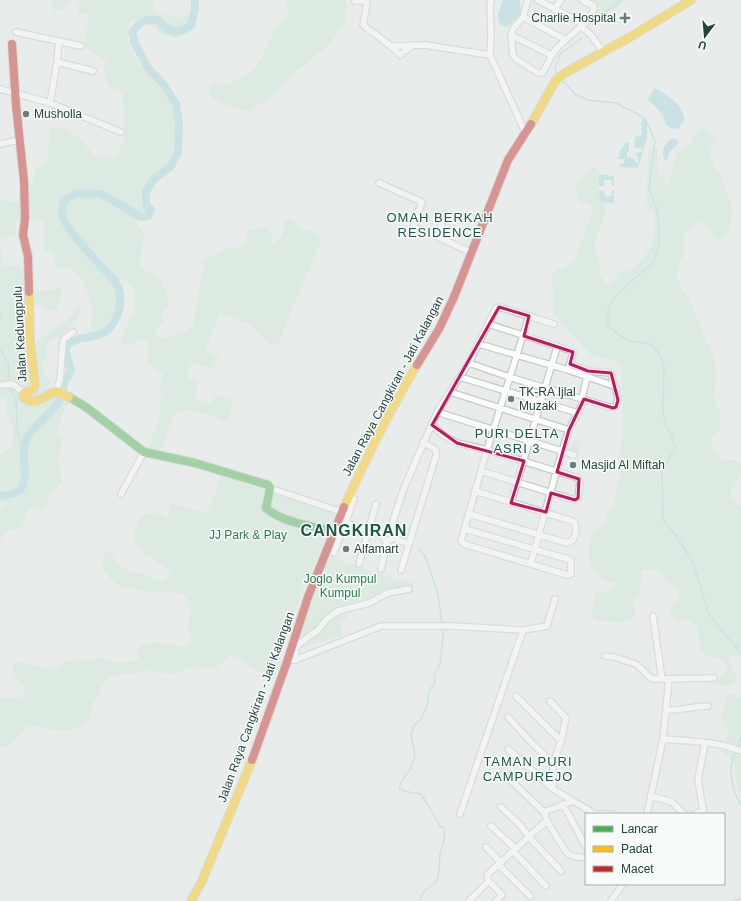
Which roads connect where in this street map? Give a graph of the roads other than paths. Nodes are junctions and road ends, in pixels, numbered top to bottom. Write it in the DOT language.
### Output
graph roads {
  1 [pos="491,0"];
  2 [pos="528,0"];
  3 [pos="538,0"];
  4 [pos="561,0"];
  5 [pos="582,0"];
  6 [pos="691,0"];
  7 [pos="355,1"];
  8 [pos="556,8"];
  9 [pos="523,17"];
  10 [pos="584,27"];
  11 [pos="16,32"];
  12 [pos="511,35"];
  13 [pos="566,40"];
  14 [pos="59,41"];
  15 [pos="12,44"];
  16 [pos="413,45"];
  17 [pos="81,46"];
  18 [pos="392,46"];
  19 [pos="603,52"];
  20 [pos="490,55"];
  21 [pos="551,55"];
  22 [pos="57,62"];
  23 [pos="92,71"];
  24 [pos="0,89"];
  25 [pos="15,93"];
  26 [pos="50,103"];
  27 [pos="121,132"];
  28 [pos="525,132"];
  29 [pos="19,140"];
  30 [pos="0,144"];
  31 [pos="378,183"];
  32 [pos="445,214"];
  33 [pos="438,237"];
  34 [pos="472,253"];
  35 [pos="529,316"];
  36 [pos="488,324"];
  37 [pos="554,324"];
  38 [pos="73,332"];
  39 [pos="524,336"];
  40 [pos="479,344"];
  41 [pos="557,347"];
  42 [pos="516,355"];
  43 [pos="469,363"];
  44 [pos="570,364"];
  45 [pos="551,366"];
  46 [pos="568,370"];
  47 [pos="460,376"];
  48 [pos="509,377"];
  49 [pos="587,377"];
  50 [pos="6,384"];
  51 [pos="614,386"];
  52 [pos="545,387"];
  53 [pos="506,390"];
  54 [pos="57,391"];
  55 [pos="25,392"];
  56 [pos="450,392"];
  57 [pos="583,399"];
  58 [pos="541,401"];
  59 [pos="500,408"];
  60 [pos="437,412"];
  61 [pos="578,413"];
  62 [pos="536,419"];
  63 [pos="432,425"];
  64 [pos="493,430"];
  65 [pos="569,430"];
  66 [pos="529,441"];
  67 [pos="424,442"];
  68 [pos="487,450"];
  69 [pos="144,452"];
  70 [pos="562,452"];
  71 [pos="574,455"];
  72 [pos="524,461"];
  73 [pos="482,471"];
  74 [pos="558,472"];
  75 [pos="518,482"];
  76 [pos="270,488"];
  77 [pos="475,491"];
  78 [pos="551,493"];
  79 [pos="121,494"];
  80 [pos="354,499"];
  81 [pos="512,503"];
  82 [pos="376,504"];
  83 [pos="342,512"];
  84 [pos="546,512"];
  85 [pos="469,514"];
  86 [pos="342,522"];
  87 [pos="465,529"];
  88 [pos="334,531"];
  89 [pos="368,531"];
  90 [pos="539,534"];
  91 [pos="388,537"];
  92 [pos="410,544"];
  93 [pos="535,550"];
  94 [pos="334,553"];
  95 [pos="531,563"];
  96 [pos="359,564"];
  97 [pos="381,569"];
  98 [pos="401,570"];
  99 [pos="409,589"];
  100 [pos="555,599"];
  101 [pos="653,616"];
  102 [pos="523,630"];
  103 [pos="604,656"];
  104 [pos="291,660"];
  105 [pos="714,678"];
  106 [pos="662,679"];
  107 [pos="669,679"];
  108 [pos="516,696"];
  109 [pos="550,701"];
  110 [pos="708,706"];
  111 [pos="666,710"];
  112 [pos="508,717"];
  113 [pos="663,739"];
  114 [pos="561,741"];
  115 [pos="705,742"];
  116 [pos="508,749"];
  117 [pos="741,751"];
  118 [pos="553,764"];
  119 [pos="504,774"];
  120 [pos="553,789"];
  121 [pos="651,796"];
  122 [pos="574,801"];
  123 [pos="563,804"];
  124 [pos="501,808"];
  125 [pos="544,812"];
  126 [pos="593,813"];
  127 [pos="647,813"];
  128 [pos="683,813"];
  129 [pos="697,813"];
  130 [pos="460,814"];
  131 [pos="547,821"];
  132 [pos="491,826"];
  133 [pos="529,837"];
  134 [pos="585,844"];
  135 [pos="486,847"];
  136 [pos="514,850"];
  137 [pos="585,858"];
  138 [pos="500,864"];
  139 [pos="561,871"];
  140 [pos="486,884"];
  141 [pos="622,885"];
  142 [pos="546,886"];
  143 [pos="530,896"];
  144 [pos="191,901"];
  145 [pos="469,901"];
  146 [pos="496,901"];
  147 [pos="611,901"];
  1 -- 20 [label="street"];
  2 -- 9 [label="street"];
  3 -- 8 [label="street"];
  4 -- 8 [label="street"];
  5 -- 10 [label="street"];
  6 -- 19 [label="street, Jalan Raya Cangkiran - Jati Kalangan"];
  7 -- 18 [label="street"];
  8 -- 10 [label="street"];
  9 -- 12 [label="street"];
  9 -- 13 [label="street"];
  10 -- 13 [label="street"];
  10 -- 19 [label="street"];
  11 -- 14 [label="street"];
  12 -- 21 [label="street"];
  12 -- 21 [label="street"];
  13 -- 21 [label="street"];
  14 -- 17 [label="street"];
  14 -- 22 [label="street"];
  15 -- 25 [label="street, Jalan Kedungpulu"];
  16 -- 18 [label="street"];
  16 -- 18 [label="street"];
  16 -- 20 [label="street"];
  19 -- 28 [label="street, Jalan Raya Cangkiran - Jati Kalangan"];
  20 -- 28 [label="street"];
  22 -- 23 [label="street"];
  22 -- 26 [label="street"];
  24 -- 25 [label="street"];
  25 -- 26 [label="street"];
  25 -- 29 [label="street, Jalan Kedungpulu"];
  26 -- 27 [label="street"];
  28 -- 34 [label="street, Jalan Raya Cangkiran - Jati Kalangan"];
  29 -- 30 [label="street"];
  29 -- 55 [label="street, Jalan Kedungpulu"];
  31 -- 33 [label="street"];
  32 -- 33 [label="street"];
  33 -- 34 [label="street"];
  34 -- 83 [label="street, Jalan Raya Cangkiran - Jati Kalangan"];
  35 -- 36 [label="street"];
  35 -- 37 [label="street"];
  35 -- 39 [label="street"];
  36 -- 39 [label="street"];
  36 -- 40 [label="street"];
  38 -- 54 [label="street"];
  39 -- 41 [label="street"];
  39 -- 42 [label="street"];
  40 -- 42 [label="street"];
  40 -- 43 [label="street"];
  41 -- 44 [label="street"];
  41 -- 45 [label="street"];
  42 -- 45 [label="street"];
  42 -- 48 [label="street"];
  43 -- 47 [label="street"];
  43 -- 48 [label="street"];
  44 -- 46 [label="street"];
  44 -- 51 [label="street"];
  45 -- 46 [label="street"];
  45 -- 52 [label="street"];
  46 -- 49 [label="street"];
  47 -- 53 [label="street"];
  47 -- 56 [label="street"];
  48 -- 52 [label="street"];
  48 -- 53 [label="street"];
  49 -- 51 [label="street"];
  49 -- 57 [label="street"];
  50 -- 55 [label="street"];
  51 -- 57 [label="street"];
  52 -- 57 [label="street"];
  52 -- 58 [label="street"];
  53 -- 58 [label="street"];
  53 -- 59 [label="street"];
  54 -- 55 [label="street, Jalan Kedungpulu"];
  54 -- 69 [label="street"];
  56 -- 59 [label="street"];
  56 -- 60 [label="street"];
  57 -- 61 [label="street"];
  58 -- 61 [label="street"];
  58 -- 62 [label="street"];
  59 -- 62 [label="street"];
  59 -- 64 [label="street"];
  60 -- 63 [label="street"];
  60 -- 64 [label="street"];
  61 -- 65 [label="street"];
  62 -- 65 [label="street"];
  62 -- 66 [label="street"];
  63 -- 67 [label="street"];
  63 -- 68 [label="street"];
  64 -- 66 [label="street"];
  64 -- 68 [label="street"];
  65 -- 70 [label="street"];
  66 -- 70 [label="street"];
  66 -- 72 [label="street"];
  67 -- 91 [label="street"];
  67 -- 92 [label="street"];
  68 -- 72 [label="street"];
  68 -- 73 [label="street"];
  69 -- 76 [label="street"];
  69 -- 79 [label="street"];
  70 -- 71 [label="street"];
  70 -- 74 [label="street"];
  72 -- 74 [label="street"];
  72 -- 75 [label="street"];
  73 -- 75 [label="street"];
  73 -- 77 [label="street"];
  74 -- 78 [label="street"];
  74 -- 78 [label="street"];
  75 -- 78 [label="street"];
  75 -- 81 [label="street"];
  76 -- 83 [label="street"];
  76 -- 88 [label="street"];
  77 -- 81 [label="street"];
  77 -- 85 [label="street"];
  78 -- 84 [label="street"];
  80 -- 86 [label="street"];
  81 -- 84 [label="street"];
  82 -- 89 [label="street"];
  83 -- 86 [label="street, Jalan Raya Cangkiran - Jati Kalangan"];
  84 -- 90 [label="street"];
  84 -- 90 [label="street"];
  85 -- 87 [label="street"];
  85 -- 90 [label="street"];
  86 -- 88 [label="street, Jalan Raya Cangkiran - Jati Kalangan"];
  86 -- 89 [label="street"];
  86 -- 94 [label="street"];
  87 -- 93 [label="street"];
  87 -- 95 [label="street"];
  88 -- 104 [label="street, Jalan Raya Cangkiran - Jati Kalangan"];
  89 -- 91 [label="street"];
  89 -- 96 [label="street"];
  90 -- 93 [label="street"];
  91 -- 92 [label="street"];
  91 -- 97 [label="street"];
  92 -- 98 [label="street"];
  93 -- 95 [label="street"];
  93 -- 95 [label="street"];
  99 -- 104 [label="street"];
  100 -- 102 [label="street"];
  101 -- 106 [label="street"];
  102 -- 104 [label="street"];
  102 -- 130 [label="street"];
  103 -- 106 [label="street"];
  104 -- 144 [label="street, Jalan Raya Cangkiran - Jati Kalangan"];
  105 -- 107 [label="street"];
  106 -- 107 [label="street"];
  107 -- 111 [label="street"];
  108 -- 114 [label="street"];
  109 -- 114 [label="street"];
  110 -- 111 [label="street"];
  111 -- 113 [label="street"];
  112 -- 118 [label="street"];
  113 -- 115 [label="street"];
  113 -- 121 [label="street"];
  114 -- 118 [label="street"];
  115 -- 117 [label="street"];
  115 -- 129 [label="street"];
  116 -- 120 [label="street"];
  118 -- 120 [label="street"];
  119 -- 125 [label="street"];
  120 -- 122 [label="street"];
  121 -- 127 [label="street"];
  121 -- 128 [label="street"];
  122 -- 123 [label="street"];
  122 -- 126 [label="street"];
  123 -- 125 [label="street"];
  123 -- 134 [label="street"];
  124 -- 133 [label="street"];
  125 -- 131 [label="street"];
  131 -- 133 [label="street"];
  131 -- 137 [label="street"];
  132 -- 136 [label="street"];
  133 -- 136 [label="street"];
  133 -- 139 [label="street"];
  135 -- 138 [label="street"];
  136 -- 138 [label="street"];
  136 -- 142 [label="street"];
  138 -- 143 [label="street"];
  138 -- 146 [label="street"];
  140 -- 145 [label="street"];
  141 -- 147 [label="street"];
}
